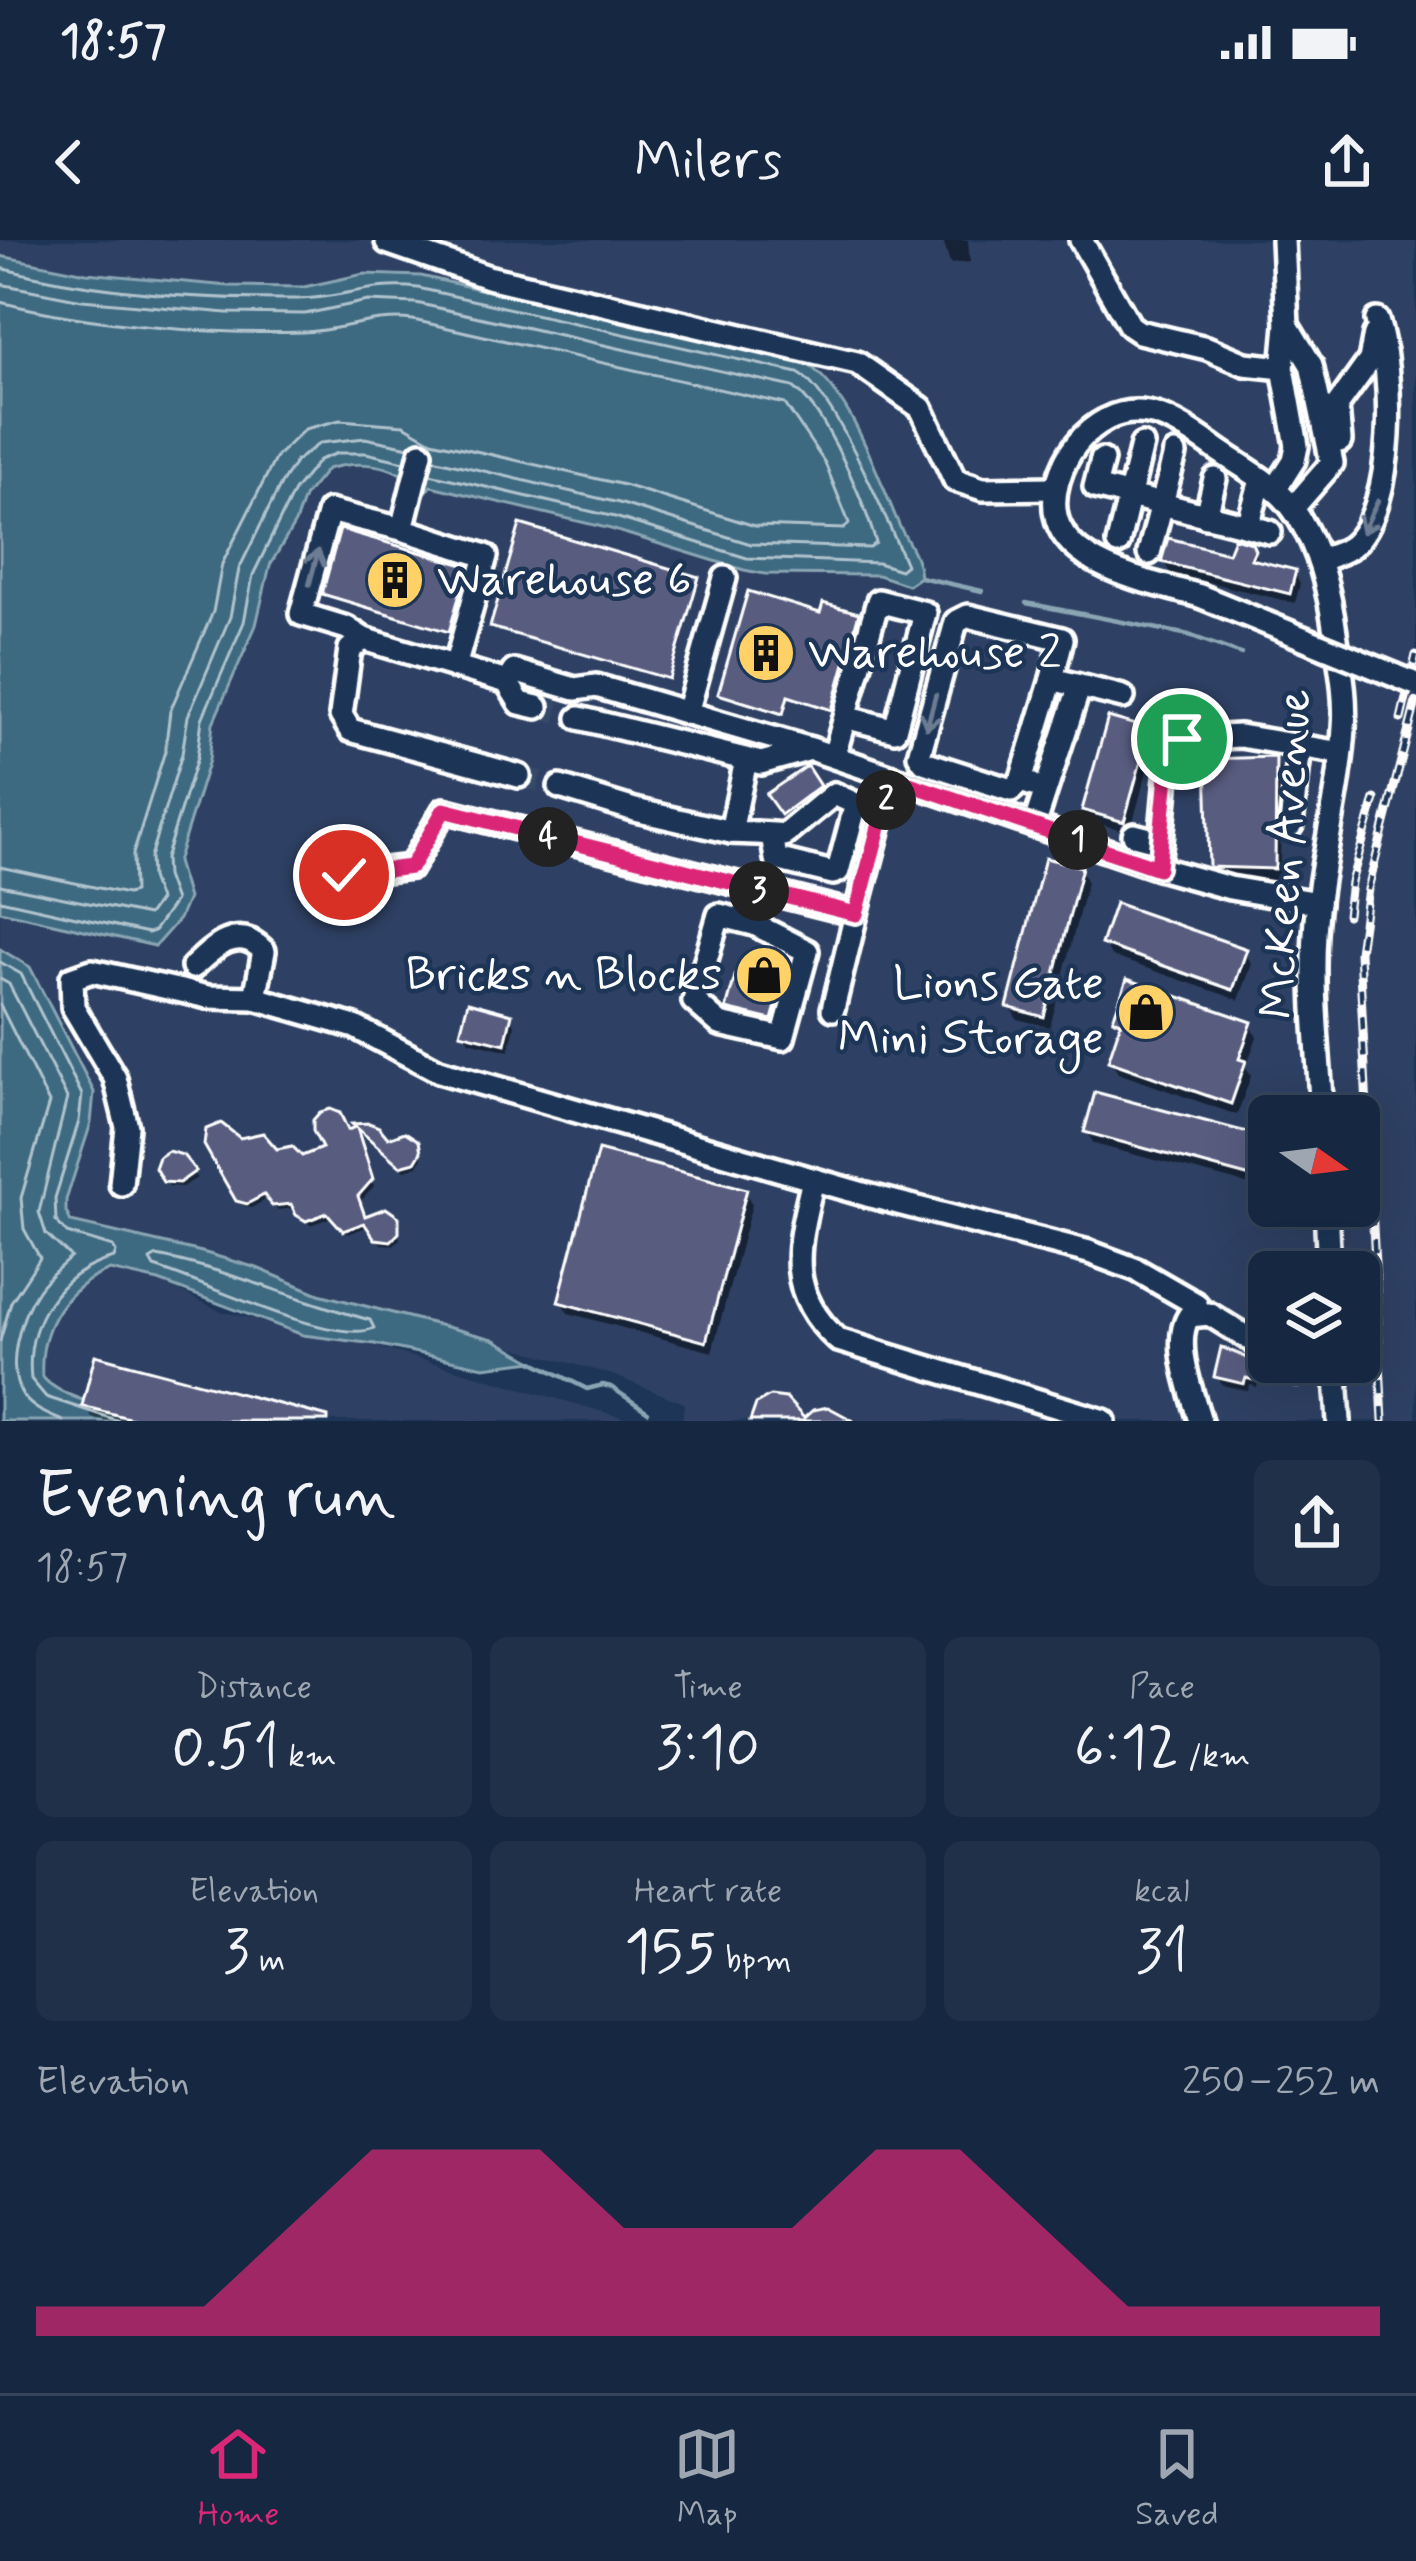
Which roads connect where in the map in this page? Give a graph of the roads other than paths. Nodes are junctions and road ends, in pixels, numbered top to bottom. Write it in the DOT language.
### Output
graph roads {
  1 [pos="1283,240"];
  2 [pos="387,242"];
  3 [pos="1082,242"];
  4 [pos="1288,325"];
  5 [pos="1282,368"];
  6 [pos="1142,445"];
  7 [pos="421,453"];
  8 [pos="1175,454"];
  9 [pos="1102,460"];
  10 [pos="1332,463"];
  11 [pos="1216,479"];
  12 [pos="1268,485"];
  13 [pos="1056,488"];
  14 [pos="1130,496"];
  15 [pos="1162,504"];
  16 [pos="1293,508"];
  17 [pos="1206,515"];
  18 [pos="402,529"];
  19 [pos="1118,543"];
  20 [pos="1150,553"];
  21 [pos="1319,561"];
  22 [pos="725,578"];
  23 [pos="357,644"];
  24 [pos="455,667"];
  25 [pos="1052,679"];
  26 [pos="507,682"];
  27 [pos="1416,684"];
  28 [pos="1078,688"];
  29 [pos="1123,697"];
  30 [pos="537,707"];
  31 [pos="687,713"];
  32 [pos="845,717"];
  33 [pos="579,718"];
  34 [pos="1300,746"];
  35 [pos="811,749"];
  36 [pos="1341,753"];
  37 [pos="835,756"];
  38 [pos="746,760"];
  39 [pos="519,776"];
  40 [pos="892,778"];
  41 [pos="1021,781"];
  42 [pos="560,787"];
  43 [pos="1048,790"];
  44 [pos="1291,825"];
  45 [pos="1034,826"];
  46 [pos="731,832"];
  47 [pos="772,834"];
  48 [pos="1134,835"];
  49 [pos="1161,842"];
  50 [pos="1158,868"];
  51 [pos="344,875"];
  52 [pos="1318,903"];
  53 [pos="856,914"];
  54 [pos="807,951"];
  55 [pos="844,962"];
  56 [pos="193,968"];
  57 [pos="255,998"];
  58 [pos="833,1009"];
  59 [pos="1321,1095"];
  60 [pos="813,1180"];
  61 [pos="122,1184"];
  62 [pos="1199,1313"];
  63 [pos="1248,1338"];
  64 [pos="1337,1383"];
  65 [pos="1104,1421"];
  66 [pos="1200,1421"];
  67 [pos="1340,1421"];
  1 -- 4 [label="street"];
  2 -- 13 [label="street"];
  3 -- 5 [label="street"];
  4 -- 5 [label="street"];
  4 -- 10 [label="street"];
  5 -- 12 [label="street"];
  6 -- 14 [label="street"];
  7 -- 18 [label="street"];
  8 -- 15 [label="street"];
  9 -- 14 [label="street"];
  10 -- 16 [label="street"];
  10 -- 21 [label="street, one-way"];
  11 -- 17 [label="street"];
  12 -- 13 [label="street, McKeen Avenue"];
  12 -- 16 [label="street, McKeen Avenue"];
  12 -- 17 [label="street"];
  13 -- 27 [label="street, bridge"];
  14 -- 15 [label="street"];
  14 -- 19 [label="street"];
  15 -- 17 [label="street"];
  15 -- 20 [label="street"];
  16 -- 21 [label="street, McKeen Avenue"];
  23 -- 18 [label="street, one-way"];
  18 -- 24 [label="street"];
  21 -- 36 [label="street, McKeen Avenue"];
  22 -- 31 [label="street"];
  23 -- 24 [label="street"];
  23 -- 39 [label="street"];
  24 -- 26 [label="street"];
  25 -- 28 [label="street"];
  25 -- 41 [label="street"];
  25 -- 41 [label="street, one-way"];
  26 -- 30 [label="street"];
  26 -- 31 [label="street"];
  28 -- 29 [label="street"];
  28 -- 43 [label="street"];
  31 -- 35 [label="street"];
  32 -- 32 [label="street"];
  32 -- 37 [label="street"];
  33 -- 38 [label="street"];
  34 -- 36 [label="street"];
  34 -- 44 [label="street"];
  34 -- 49 [label="street"];
  35 -- 37 [label="street"];
  35 -- 38 [label="street"];
  36 -- 52 [label="street, McKeen Avenue"];
  37 -- 40 [label="street"];
  38 -- 46 [label="street"];
  40 -- 45 [label="street"];
  40 -- 53 [label="street"];
  41 -- 43 [label="street"];
  42 -- 46 [label="street"];
  43 -- 45 [label="street"];
  45 -- 50 [label="street"];
  46 -- 47 [label="street"];
  47 -- 47 [label="street"];
  48 -- 49 [label="street"];
  49 -- 50 [label="street"];
  50 -- 52 [label="street"];
  51 -- 53 [label="street"];
  52 -- 59 [label="street, McKeen Avenue"];
  53 -- 55 [label="street"];
  54 -- 54 [label="street"];
  54 -- 55 [label="street"];
  55 -- 58 [label="street"];
  56 -- 57 [label="street"];
  57 -- 60 [label="street"];
  57 -- 61 [label="street"];
  60 -- 62 [label="street"];
  60 -- 65 [label="street"];
  62 -- 63 [label="street"];
  62 -- 66 [label="street"];
  64 -- 67 [label="street"];
}
